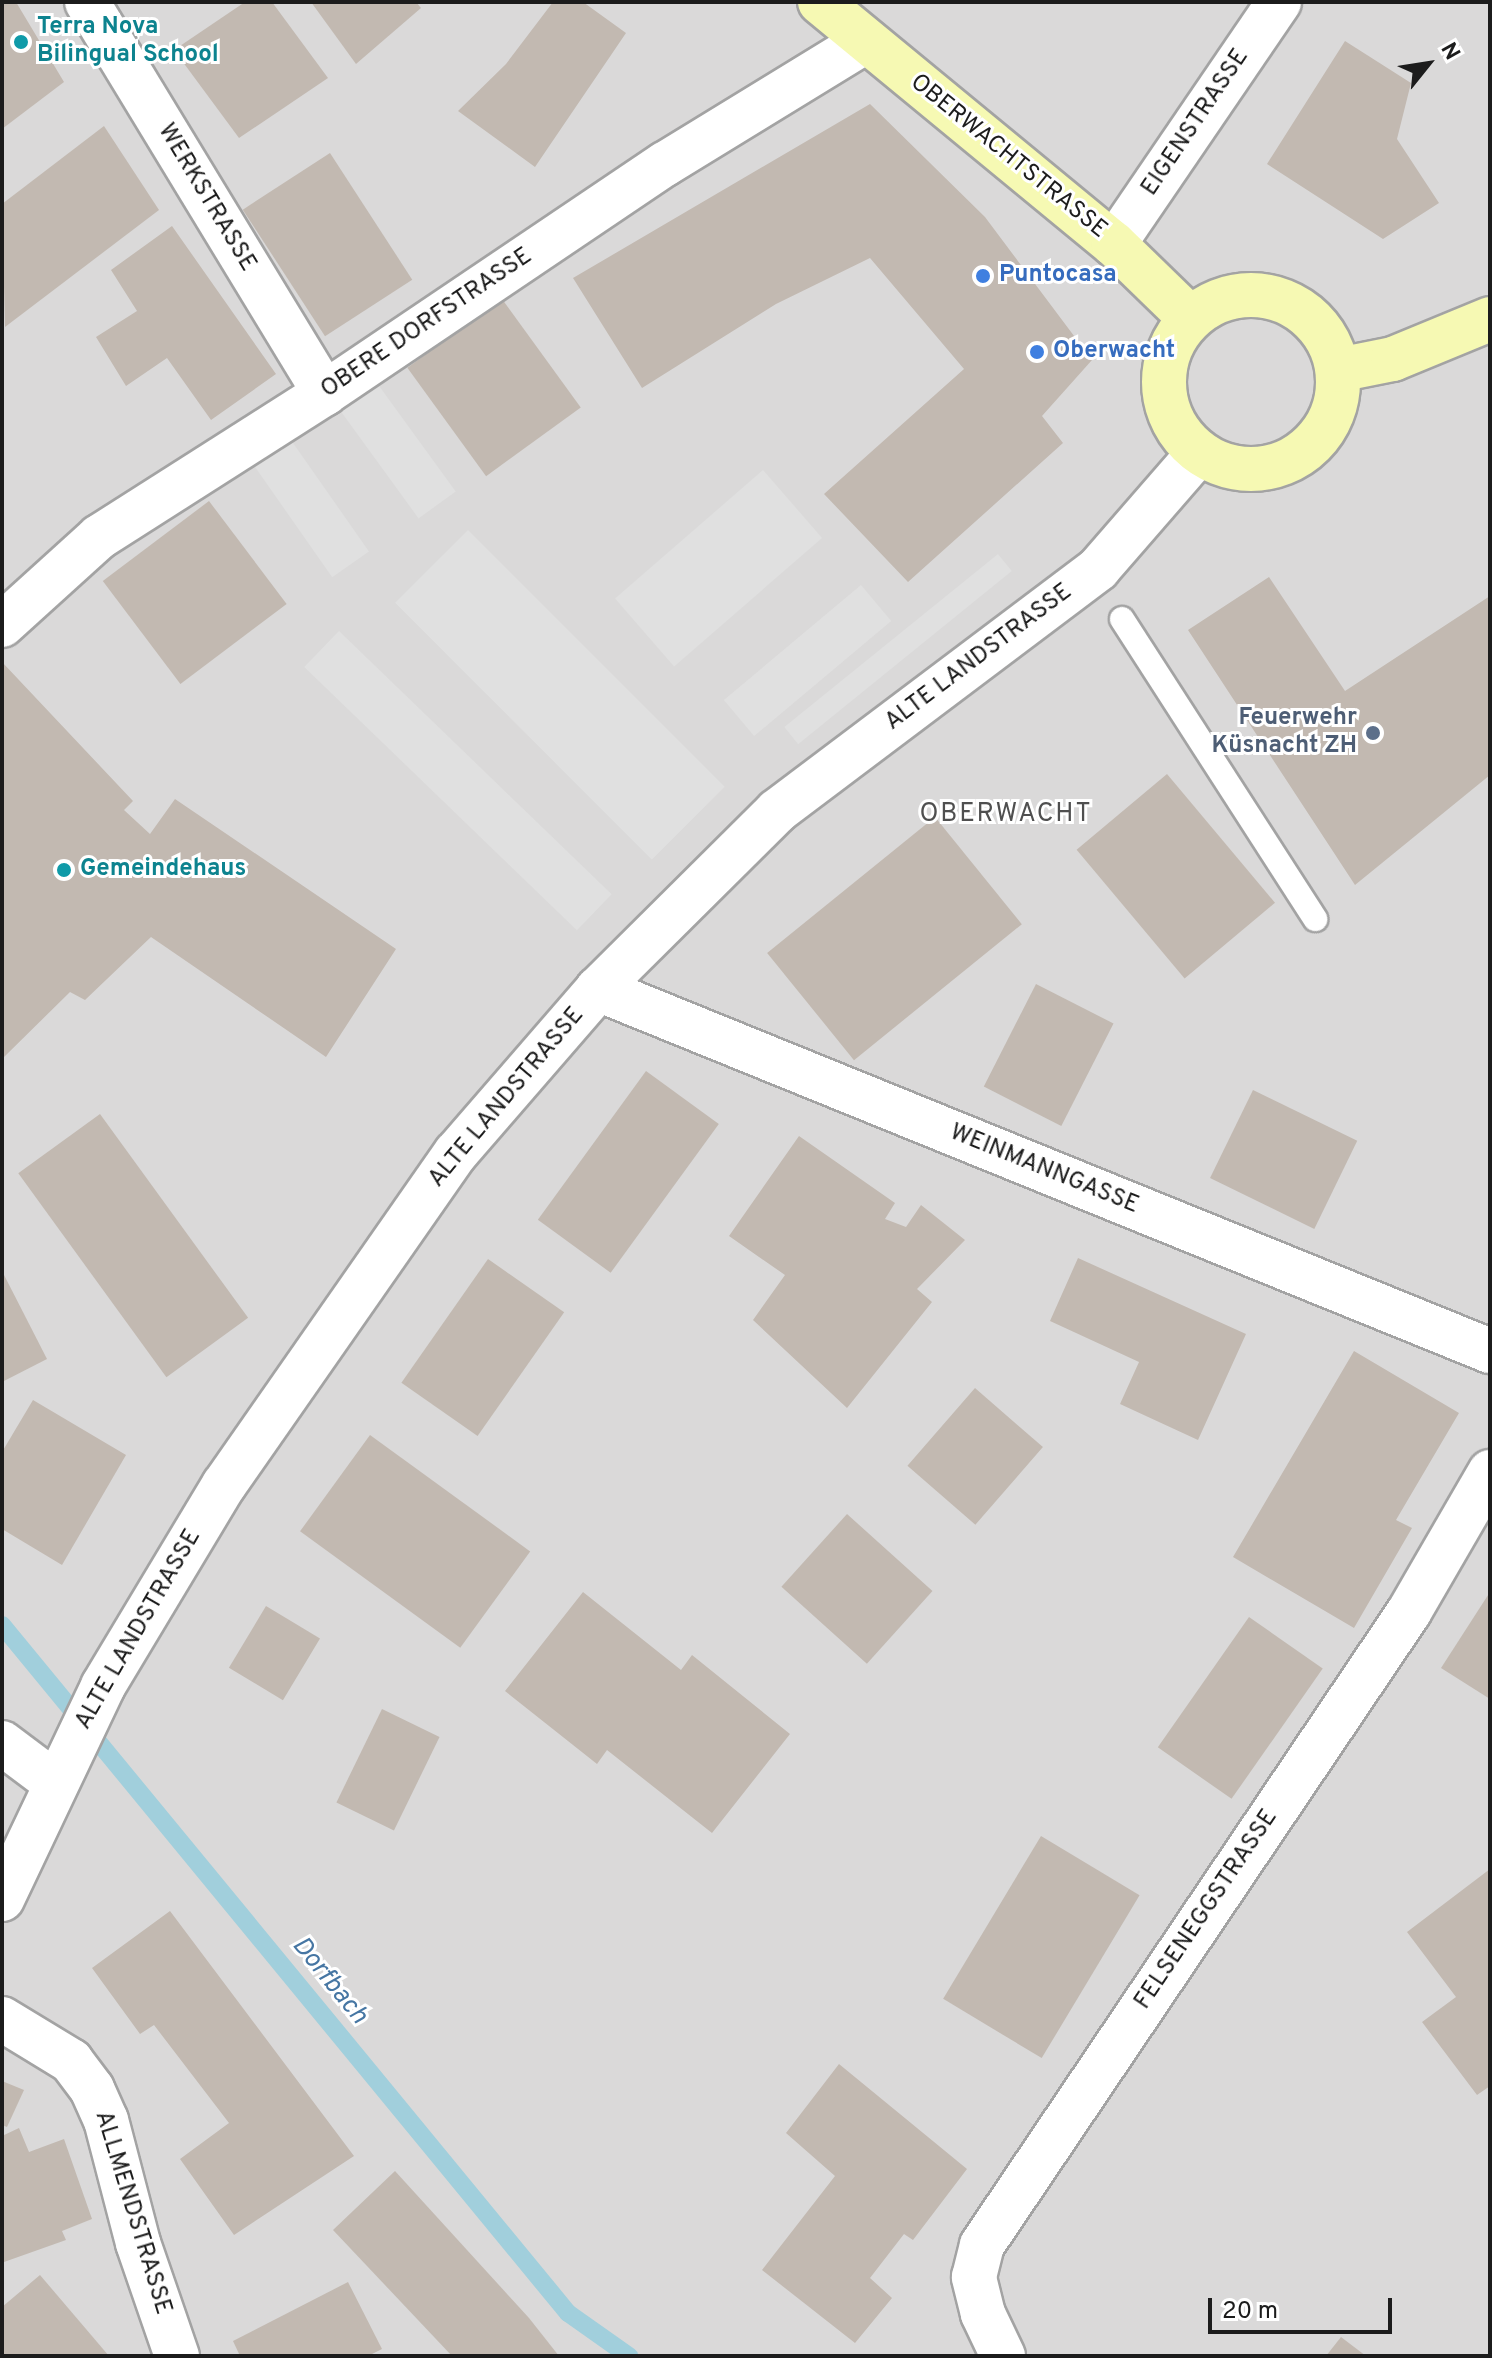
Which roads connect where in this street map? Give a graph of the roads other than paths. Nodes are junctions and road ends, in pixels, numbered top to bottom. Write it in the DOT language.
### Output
graph roads {
  1 [pos="87,2"];
  2 [pos="820,2"];
  3 [pos="1279,2"];
  4 [pos="866,41"];
  5 [pos="1114,244"];
  6 [pos="1190,318"];
  7 [pos="1490,319"];
  8 [pos="1338,370"];
  9 [pos="325,393"];
  10 [pos="1199,453"];
  11 [pos="1122,619"];
  12 [pos="2,625"];
  13 [pos="1315,919"];
  14 [pos="598,989"];
  15 [pos="1490,1351"];
  16 [pos="1490,1472"];
  17 [pos="2,1743"];
  18 [pos="57,1775"];
  19 [pos="2,1899"];
  20 [pos="2,2019"];
  21 [pos="177,2356"];
  22 [pos="1003,2356"];
  1 -- 9 [label="street, WERKSTRASSE"];
  2 -- 4 [label="main road, OBERWACHTSTRASSE"];
  3 -- 5 [label="street, EIGENSTRASSE"];
  4 -- 5 [label="main road, OBERWACHTSTRASSE"];
  4 -- 9 [label="street, OBERE DORFSTRASSE"];
  5 -- 6 [label="main road, OBERWACHTSTRASSE"];
  6 -- 8 [label="main road"];
  6 -- 10 [label="main road"];
  7 -- 8 [label="main road"];
  8 -- 10 [label="main road"];
  9 -- 12 [label="street, OBERE DORFSTRASSE"];
  10 -- 14 [label="street, ALTE LANDSTRASSE"];
  11 -- 13 [label="lane"];
  14 -- 15 [label="street, WEINMANNGASSE"];
  14 -- 18 [label="street, ALTE LANDSTRASSE"];
  16 -- 22 [label="street, FELSENEGGSTRASSE"];
  17 -- 18 [label="street"];
  18 -- 19 [label="street, ALTE LANDSTRASSE"];
  20 -- 21 [label="street, ALLMENDSTRASSE"];
}
